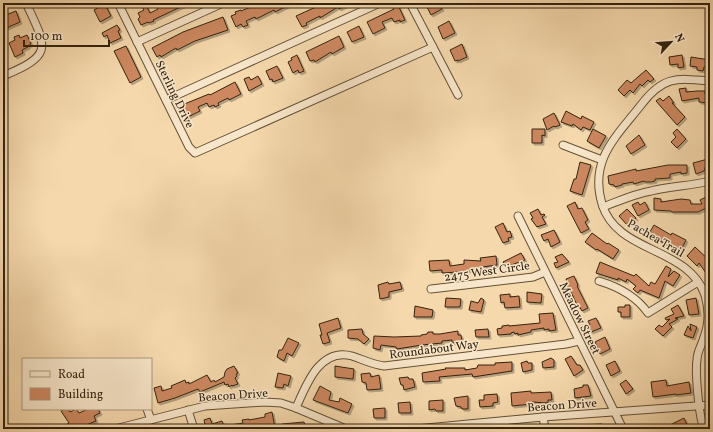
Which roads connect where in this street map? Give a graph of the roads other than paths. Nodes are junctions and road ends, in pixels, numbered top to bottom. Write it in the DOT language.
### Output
graph roads {
  1 [pos="26,3"];
  2 [pos="118,3"];
  3 [pos="223,3"];
  4 [pos="380,3"];
  5 [pos="410,3"];
  6 [pos="138,42"];
  7 [pos="433,47"];
  8 [pos="3,76"];
  9 [pos="710,81"];
  10 [pos="458,95"];
  11 [pos="166,100"];
  12 [pos="562,145"];
  13 [pos="602,160"];
  14 [pos="710,181"];
  15 [pos="603,207"];
  16 [pos="518,216"];
  17 [pos="545,272"];
  18 [pos="599,281"];
  19 [pos="698,282"];
  20 [pos="431,289"];
  21 [pos="579,341"];
  22 [pos="710,405"];
  23 [pos="699,406"];
  24 [pos="296,408"];
  25 [pos="147,410"];
  26 [pos="188,410"];
  27 [pos="614,412"];
  28 [pos="542,417"];
  29 [pos="151,420"];
  30 [pos="462,427"];
  31 [pos="114,429"];
  32 [pos="194,429"];
  33 [pos="346,429"];
  34 [pos="416,429"];
  35 [pos="545,429"];
  36 [pos="623,429"];
  37 [pos="704,429"];
  1 -- 8 [label="street"];
  2 -- 6 [label="street, Sterling Drive"];
  3 -- 6 [label="street"];
  4 -- 11 [label="street"];
  5 -- 7 [label="street"];
  6 -- 11 [label="street, Sterling Drive"];
  7 -- 10 [label="street"];
  7 -- 11 [label="street, Sterling Drive"];
  9 -- 13 [label="street, Pachea Trail"];
  12 -- 13 [label="street"];
  13 -- 15 [label="street, Pachea Trail"];
  14 -- 15 [label="street"];
  15 -- 19 [label="street, Pachea Trail"];
  16 -- 17 [label="street, Meadow Street"];
  17 -- 20 [label="street, 2475 West Circle"];
  17 -- 21 [label="street, Meadow Street"];
  18 -- 19 [label="street"];
  19 -- 23 [label="street, Pachea Trail"];
  21 -- 24 [label="street, Roundabout Way"];
  21 -- 27 [label="street, Meadow Street"];
  22 -- 23 [label="street, Beacon Drive"];
  23 -- 27 [label="street, Beacon Drive"];
  23 -- 37 [label="street, Pachea Trail"];
  24 -- 26 [label="street, Beacon Drive"];
  24 -- 33 [label="street, Beacon Drive"];
  25 -- 29 [label="street"];
  26 -- 29 [label="street, Beacon Drive"];
  26 -- 32 [label="street"];
  27 -- 28 [label="street, Beacon Drive"];
  27 -- 36 [label="street, Meadow Street"];
  28 -- 30 [label="street, Beacon Drive"];
  28 -- 35 [label="street"];
  29 -- 31 [label="street, Beacon Drive"];
  30 -- 34 [label="street, Beacon Drive"];
}
